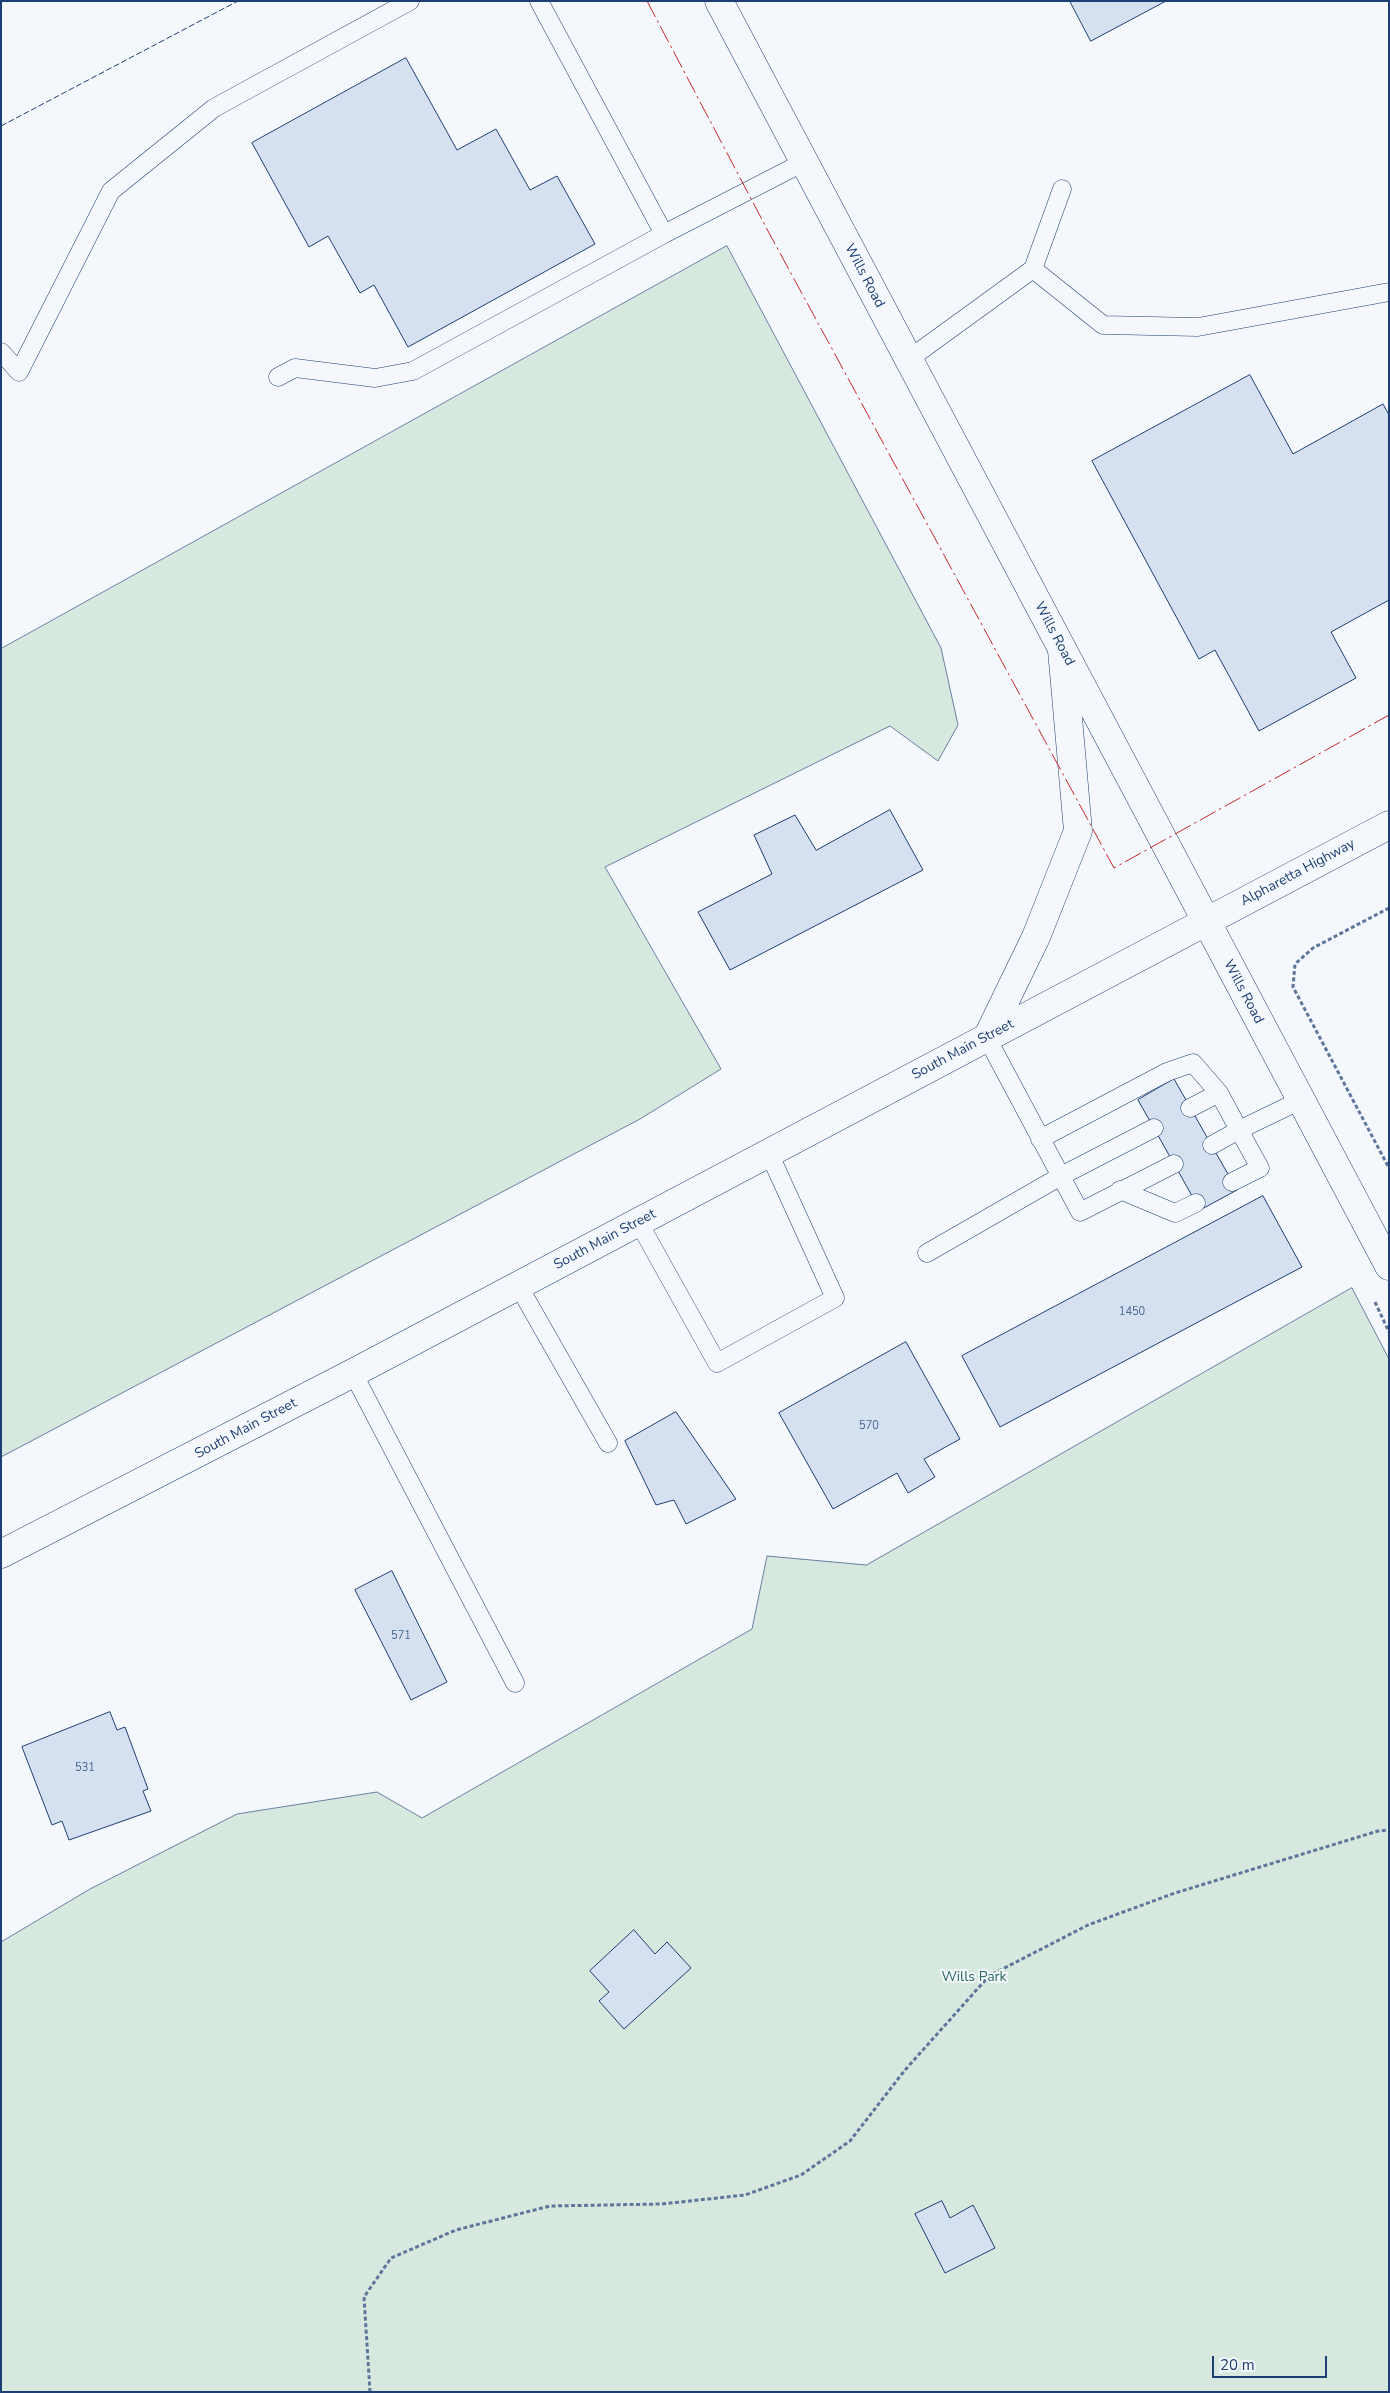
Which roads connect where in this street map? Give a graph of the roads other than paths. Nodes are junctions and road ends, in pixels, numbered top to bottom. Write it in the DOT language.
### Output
graph roads {
  1 [pos="410,1"];
  2 [pos="539,1"];
  3 [pos="718,1"];
  4 [pos="804,162"];
  5 [pos="1062,190"];
  6 [pos="664,234"];
  7 [pos="1033,269"];
  8 [pos="1389,292"];
  9 [pos="1,352"];
  10 [pos="909,360"];
  11 [pos="278,377"];
  12 [pos="1062,650"];
  13 [pos="1389,825"];
  14 [pos="1206,922"];
  15 [pos="987,1038"];
  16 [pos="1219,1093"];
  17 [pos="1301,1100"];
  18 [pos="1190,1108"];
  19 [pos="1154,1128"];
  20 [pos="1239,1130"];
  21 [pos="1040,1139"];
  22 [pos="1212,1145"];
  23 [pos="769,1153"];
  24 [pos="1174,1164"];
  25 [pos="1061,1176"];
  26 [pos="1232,1182"];
  27 [pos="1120,1190"];
  28 [pos="1196,1203"];
  29 [pos="638,1223"];
  30 [pos="927,1253"];
  31 [pos="1389,1266"];
  32 [pos="518,1285"];
  33 [pos="353,1373"];
  34 [pos="608,1443"];
  35 [pos="1,1554"];
  36 [pos="515,1683"];
  1 -- 9 [label="lane"];
  2 -- 6 [label="lane"];
  3 -- 4 [label="main road, Wills Road"];
  4 -- 6 [label="lane"];
  4 -- 10 [label="main road, Wills Road"];
  5 -- 7 [label="lane"];
  6 -- 11 [label="lane"];
  7 -- 8 [label="lane"];
  7 -- 10 [label="lane"];
  10 -- 12 [label="main road, Wills Road"];
  12 -- 14 [label="main road, Wills Road"];
  12 -- 15 [label="main road"];
  13 -- 14 [label="main road, Alpharetta Highway"];
  14 -- 15 [label="main road, South Main Street"];
  14 -- 17 [label="main road, Wills Road"];
  15 -- 21 [label="lane"];
  15 -- 23 [label="main road, South Main Street"];
  16 -- 18 [label="lane"];
  16 -- 20 [label="lane"];
  16 -- 21 [label="lane"];
  17 -- 20 [label="lane"];
  17 -- 31 [label="main road, Wills Road"];
  19 -- 25 [label="lane"];
  20 -- 22 [label="lane"];
  20 -- 26 [label="lane"];
  21 -- 25 [label="lane"];
  23 -- 29 [label="main road, South Main Street"];
  23 -- 29 [label="lane"];
  24 -- 27 [label="lane"];
  25 -- 27 [label="lane"];
  25 -- 30 [label="lane"];
  27 -- 28 [label="lane"];
  29 -- 32 [label="main road, South Main Street"];
  32 -- 33 [label="main road, South Main Street"];
  32 -- 34 [label="lane"];
  33 -- 35 [label="main road, South Main Street"];
  33 -- 36 [label="lane"];
}
